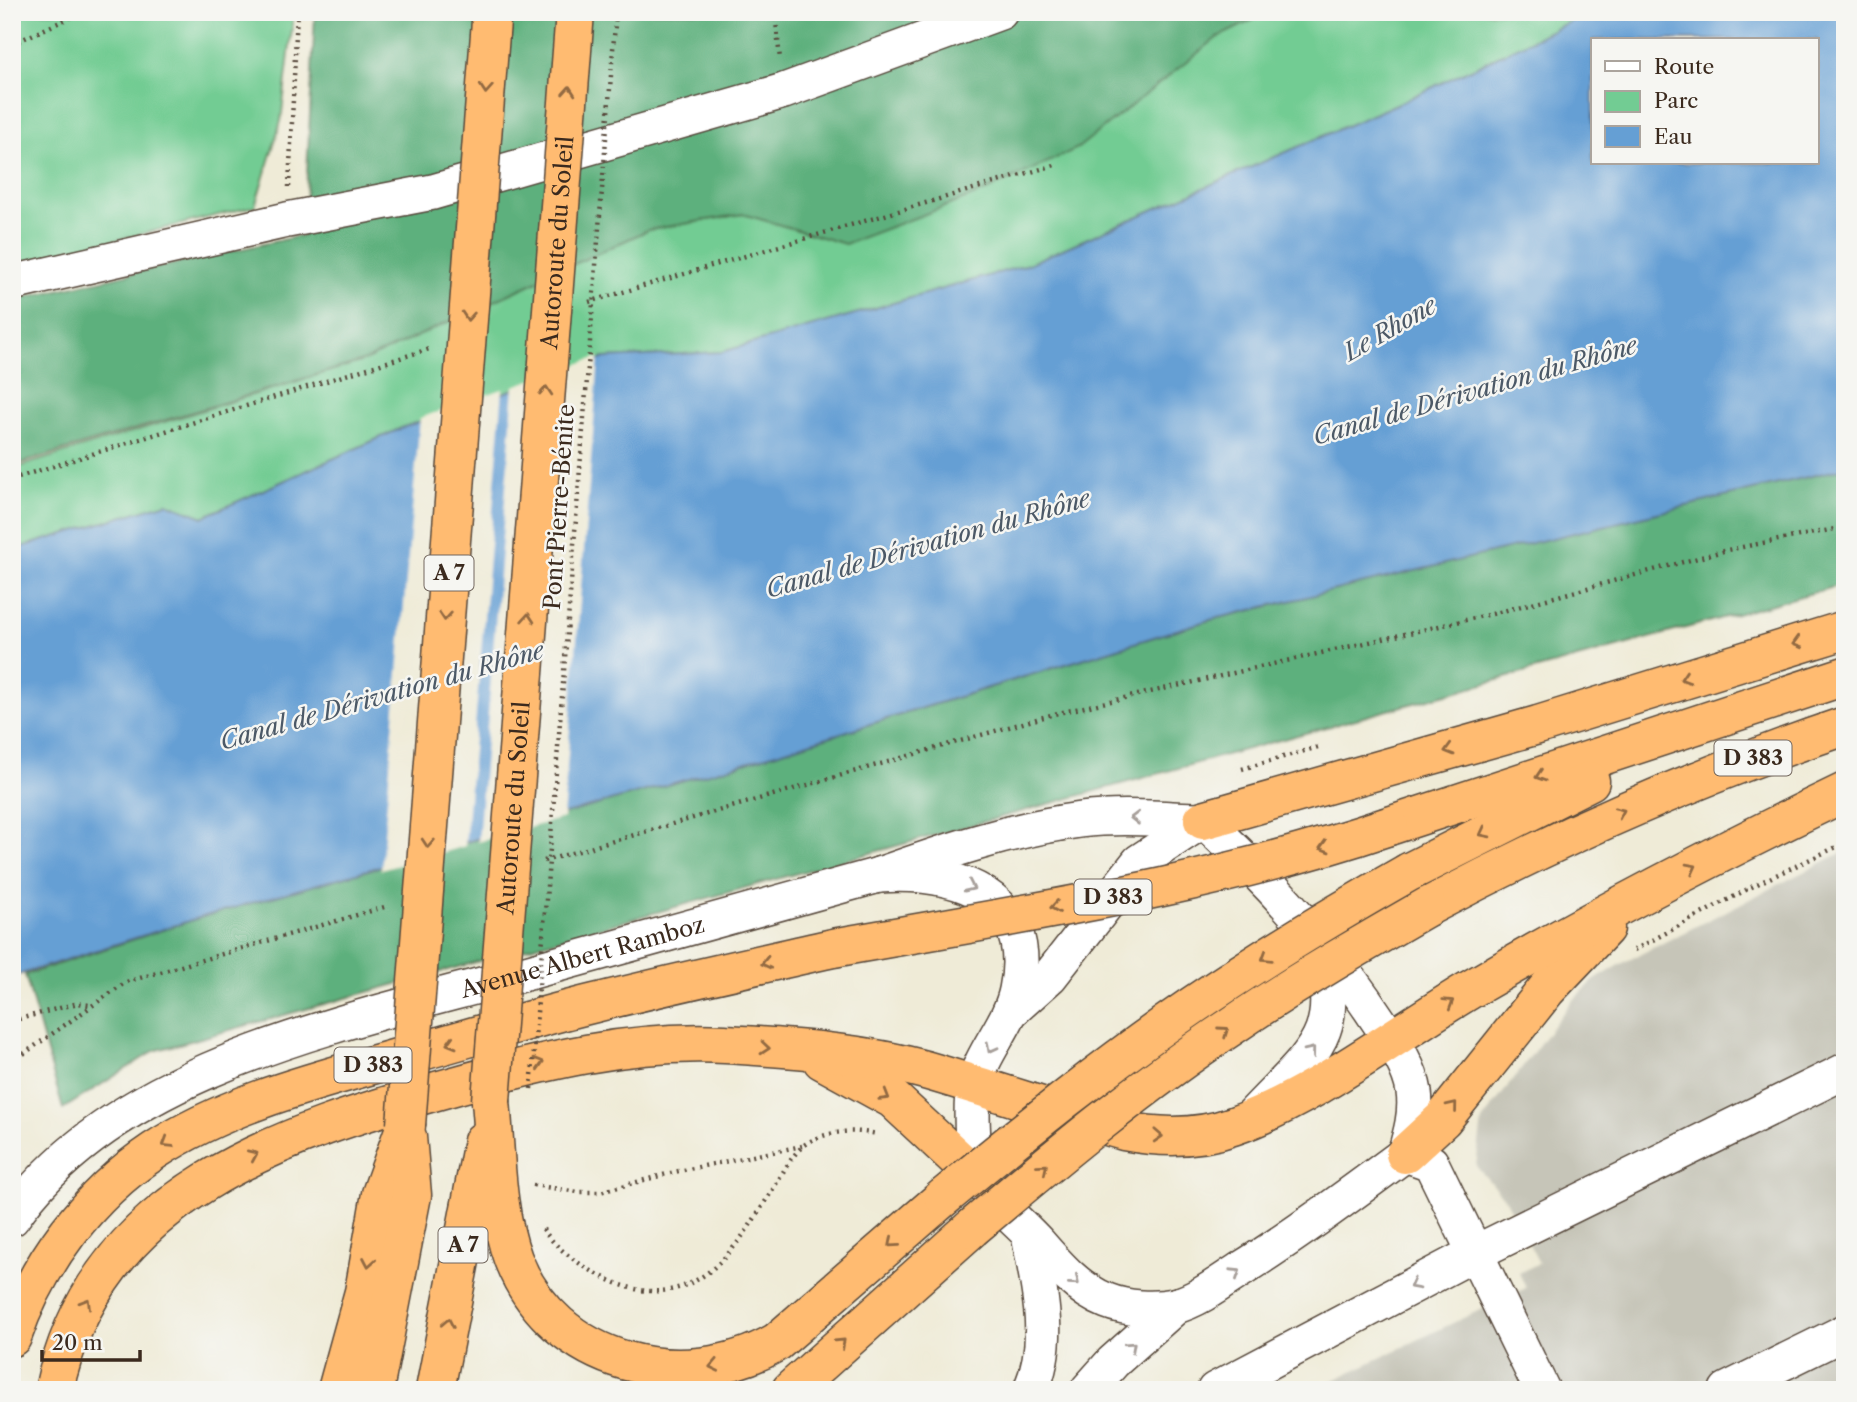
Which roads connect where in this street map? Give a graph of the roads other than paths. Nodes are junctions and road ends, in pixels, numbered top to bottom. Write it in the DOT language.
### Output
graph roads {
  1 [pos="492,12"];
  2 [pos="575,12"];
  3 [pos="1000,12"];
  4 [pos="12,283"];
  5 [pos="1845,630"];
  6 [pos="1830,681"];
  7 [pos="1845,726"];
  8 [pos="1845,792"];
  9 [pos="1203,820"];
  10 [pos="879,875"];
  11 [pos="1632,900"];
  12 [pos="1307,929"];
  13 [pos="1011,1011"];
  14 [pos="1391,1040"];
  15 [pos="804,1051"];
  16 [pos="1845,1071"];
  17 [pos="974,1087"];
  18 [pos="491,1101"];
  19 [pos="1249,1120"];
  20 [pos="406,1125"];
  21 [pos="1405,1154"];
  22 [pos="981,1180"];
  23 [pos="12,1218"];
  24 [pos="1028,1232"];
  25 [pos="1475,1253"];
  26 [pos="1177,1305"];
  27 [pos="1845,1332"];
  28 [pos="12,1337"];
  29 [pos="54,1390"];
  30 [pos="337,1390"];
  31 [pos="374,1390"];
  32 [pos="435,1390"];
  33 [pos="791,1390"];
  34 [pos="1031,1390"];
  35 [pos="1088,1390"];
  36 [pos="1215,1390"];
  37 [pos="1542,1390"];
  38 [pos="1727,1390"];
  1 -- 20 [label="highway, A 7, one-way, bridge"];
  18 -- 2 [label="highway, Autoroute du Soleil / A 7, one-way, bridge"];
  3 -- 4 [label="street"];
  5 -- 9 [label="highway, one-way"];
  6 -- 18 [label="highway, one-way, bridge"];
  6 -- 28 [label="highway, D 383, one-way, bridge"];
  33 -- 7 [label="highway, D 383, one-way, bridge"];
  11 -- 8 [label="highway, one-way"];
  9 -- 10 [label="street, Avenue Albert Ramboz, one-way"];
  9 -- 12 [label="street"];
  9 -- 13 [label="street"];
  10 -- 13 [label="street, one-way"];
  10 -- 23 [label="street, Avenue Albert Ramboz"];
  14 -- 11 [label="highway, one-way"];
  21 -- 11 [label="highway, one-way"];
  12 -- 14 [label="street"];
  19 -- 12 [label="street, one-way"];
  13 -- 17 [label="street, one-way"];
  14 -- 19 [label="highway"];
  14 -- 21 [label="street"];
  15 -- 17 [label="highway"];
  15 -- 22 [label="highway, one-way"];
  29 -- 15 [label="highway, one-way"];
  16 -- 25 [label="street"];
  17 -- 19 [label="highway, one-way"];
  17 -- 22 [label="street"];
  32 -- 18 [label="highway, Autoroute du Soleil / A 7, one-way"];
  20 -- 30 [label="highway, one-way"];
  20 -- 31 [label="highway, A 7"];
  21 -- 25 [label="street"];
  26 -- 21 [label="street, one-way"];
  22 -- 24 [label="street"];
  24 -- 26 [label="street, one-way"];
  24 -- 34 [label="street"];
  25 -- 36 [label="street, one-way"];
  25 -- 37 [label="street"];
  35 -- 26 [label="street, one-way"];
  27 -- 38 [label="street"];
}
